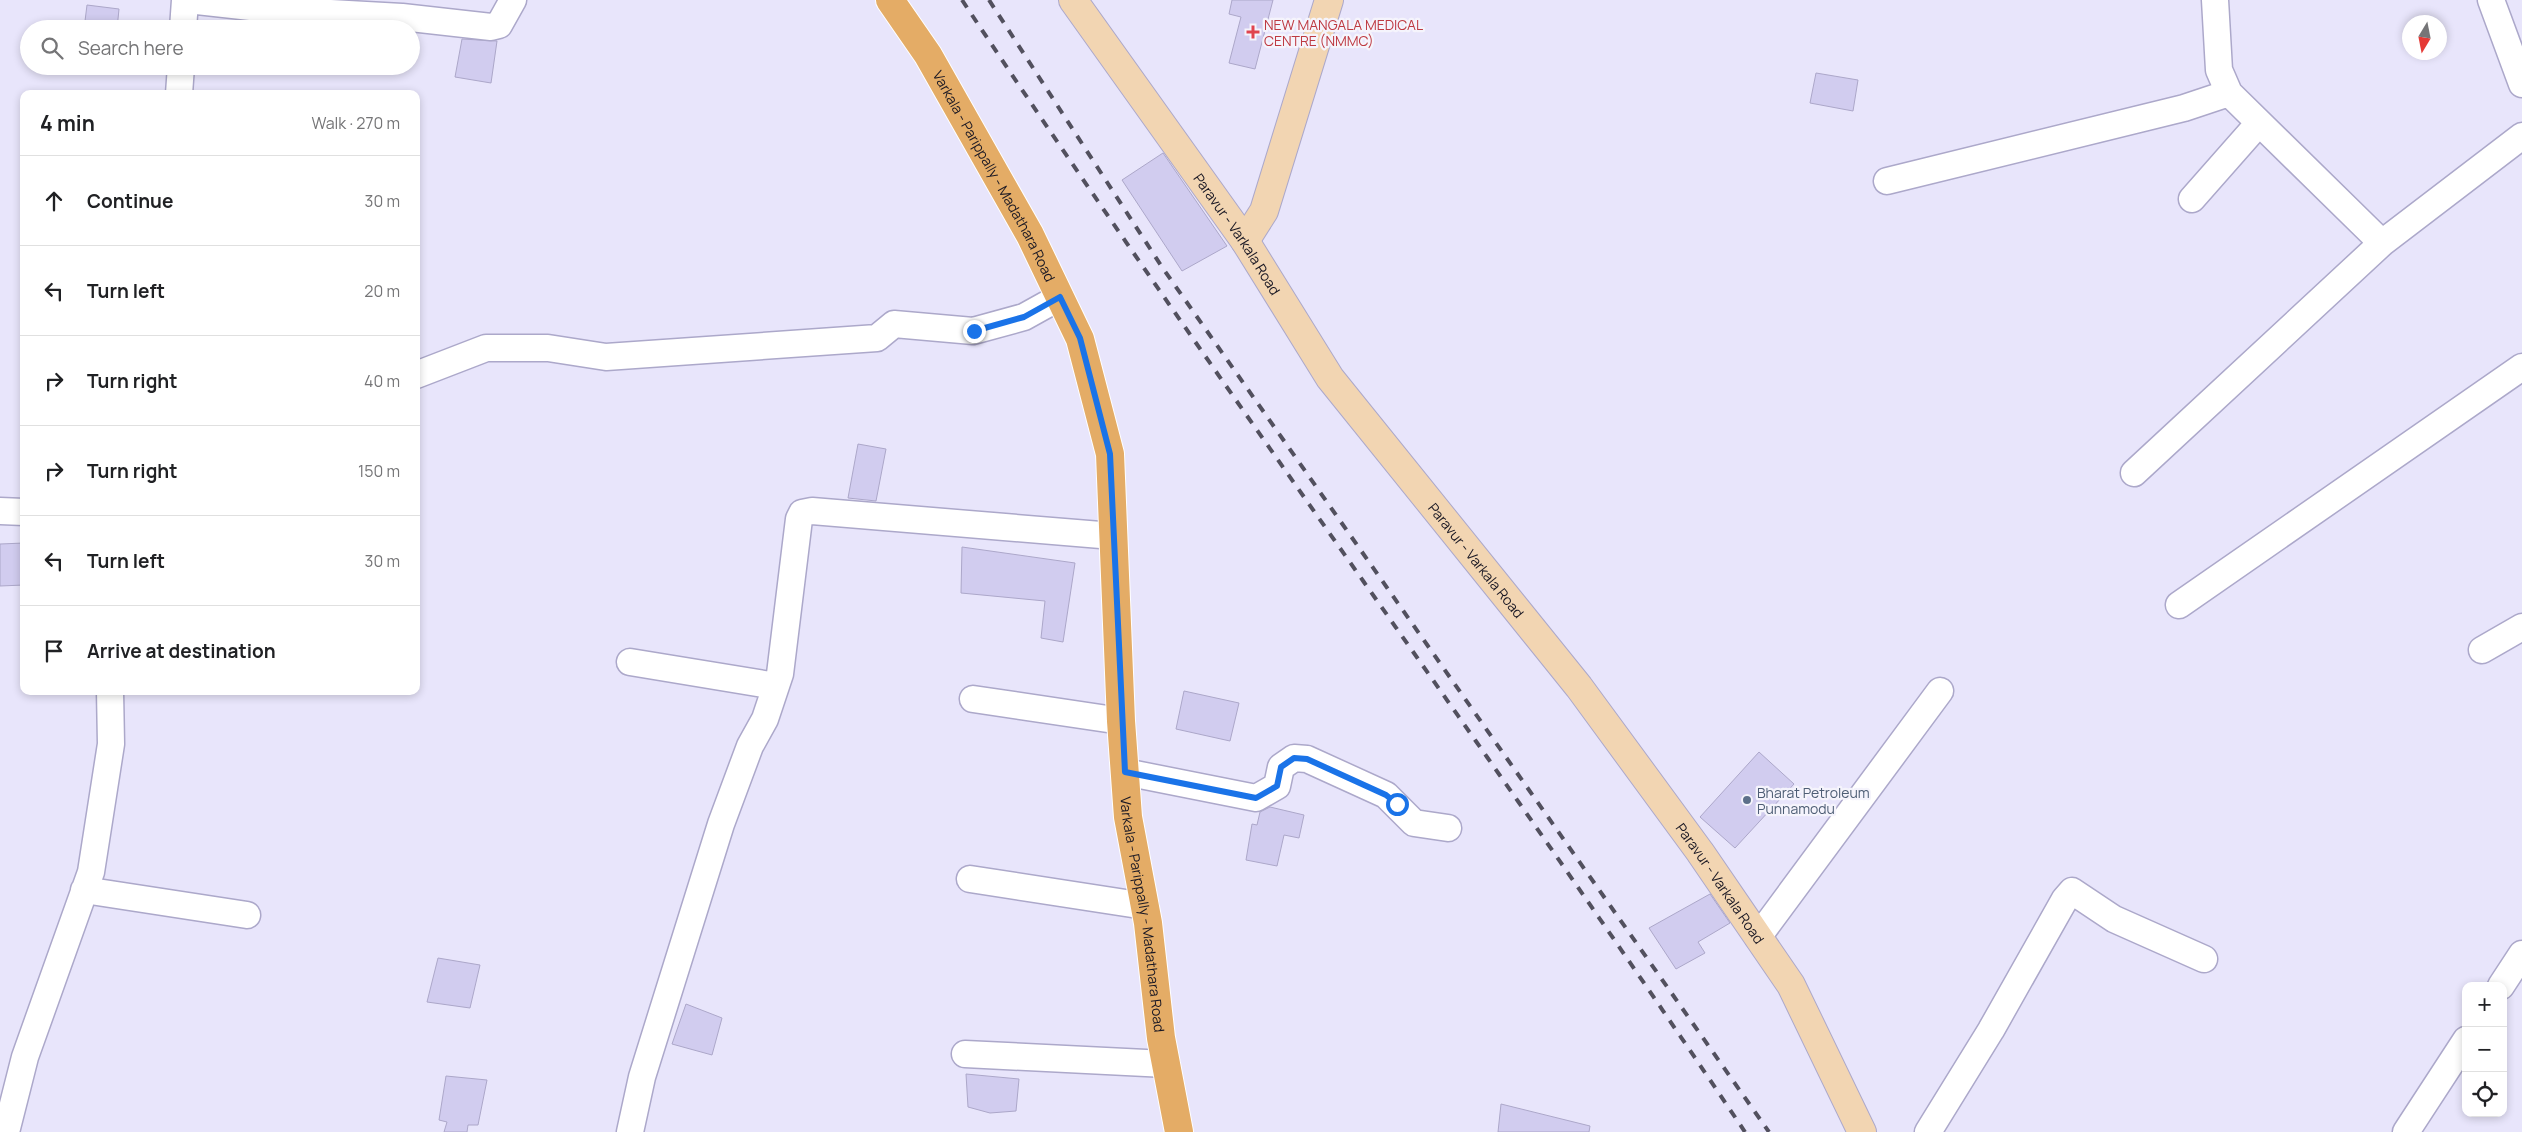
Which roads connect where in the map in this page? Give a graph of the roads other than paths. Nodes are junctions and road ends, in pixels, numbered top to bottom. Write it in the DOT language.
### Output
graph roads {
  1 [pos="187,0"];
  2 [pos="513,0"];
  3 [pos="890,0"];
  4 [pos="1073,0"];
  5 [pos="1329,0"];
  6 [pos="2215,0"];
  7 [pos="2490,0"];
  8 [pos="184,20"];
  9 [pos="180,75"];
  10 [pos="2522,84"];
  11 [pos="179,90"];
  12 [pos="2229,93"];
  13 [pos="2259,123"];
  14 [pos="2522,136"];
  15 [pos="1887,181"];
  16 [pos="2192,199"];
  17 [pos="1244,241"];
  18 [pos="2382,243"];
  19 [pos="1060,297"];
  20 [pos="2522,367"];
  21 [pos="420,373"];
  22 [pos="2134,473"];
  23 [pos="0,510"];
  24 [pos="20,512"];
  25 [pos="1113,536"];
  26 [pos="2179,605"];
  27 [pos="2522,627"];
  28 [pos="2482,650"];
  29 [pos="630,662"];
  30 [pos="776,686"];
  31 [pos="1940,691"];
  32 [pos="110,695"];
  33 [pos="973,700"];
  34 [pos="1121,720"];
  35 [pos="1125,772"];
  36 [pos="1448,828"];
  37 [pos="970,879"];
  38 [pos="84,890"];
  39 [pos="1145,906"];
  40 [pos="247,915"];
  41 [pos="1758,937"];
  42 [pos="2522,954"];
  43 [pos="2204,959"];
  44 [pos="2504,982"];
  45 [pos="2462,1046"];
  46 [pos="965,1054"];
  47 [pos="1166,1064"];
  48 [pos="6,1132"];
  49 [pos="630,1132"];
  50 [pos="1179,1132"];
  51 [pos="1862,1132"];
  52 [pos="1928,1132"];
  53 [pos="2406,1132"];
  1 -- 2 [label="street"];
  1 -- 8 [label="street"];
  3 -- 19 [label="main road, Varkala - Parippally - Madathara Road"];
  4 -- 17 [label="main road, Paravur - Varkala Road"];
  5 -- 17 [label="main road"];
  6 -- 12 [label="street"];
  7 -- 10 [label="street"];
  9 -- 11 [label="street"];
  12 -- 13 [label="street"];
  12 -- 15 [label="street"];
  13 -- 16 [label="street"];
  13 -- 18 [label="street"];
  14 -- 18 [label="street"];
  17 -- 41 [label="main road, Paravur - Varkala Road"];
  18 -- 22 [label="street"];
  19 -- 21 [label="street"];
  19 -- 25 [label="main road, Varkala - Parippally - Madathara Road"];
  20 -- 26 [label="street"];
  23 -- 24 [label="street"];
  25 -- 30 [label="street"];
  25 -- 34 [label="main road, Varkala - Parippally - Madathara Road"];
  27 -- 28 [label="street"];
  29 -- 30 [label="street"];
  30 -- 49 [label="street"];
  31 -- 41 [label="street"];
  32 -- 38 [label="street"];
  33 -- 34 [label="street"];
  34 -- 35 [label="main road, Varkala - Parippally - Madathara Road"];
  35 -- 36 [label="street"];
  35 -- 39 [label="main road, Varkala - Parippally - Madathara Road"];
  37 -- 39 [label="street"];
  38 -- 40 [label="street"];
  38 -- 48 [label="street"];
  39 -- 47 [label="main road, Varkala - Parippally - Madathara Road"];
  41 -- 51 [label="main road, Paravur - Varkala Road"];
  42 -- 44 [label="street"];
  43 -- 52 [label="street"];
  45 -- 53 [label="street"];
  46 -- 47 [label="street"];
  47 -- 50 [label="main road, Varkala - Parippally - Madathara Road"];
}
